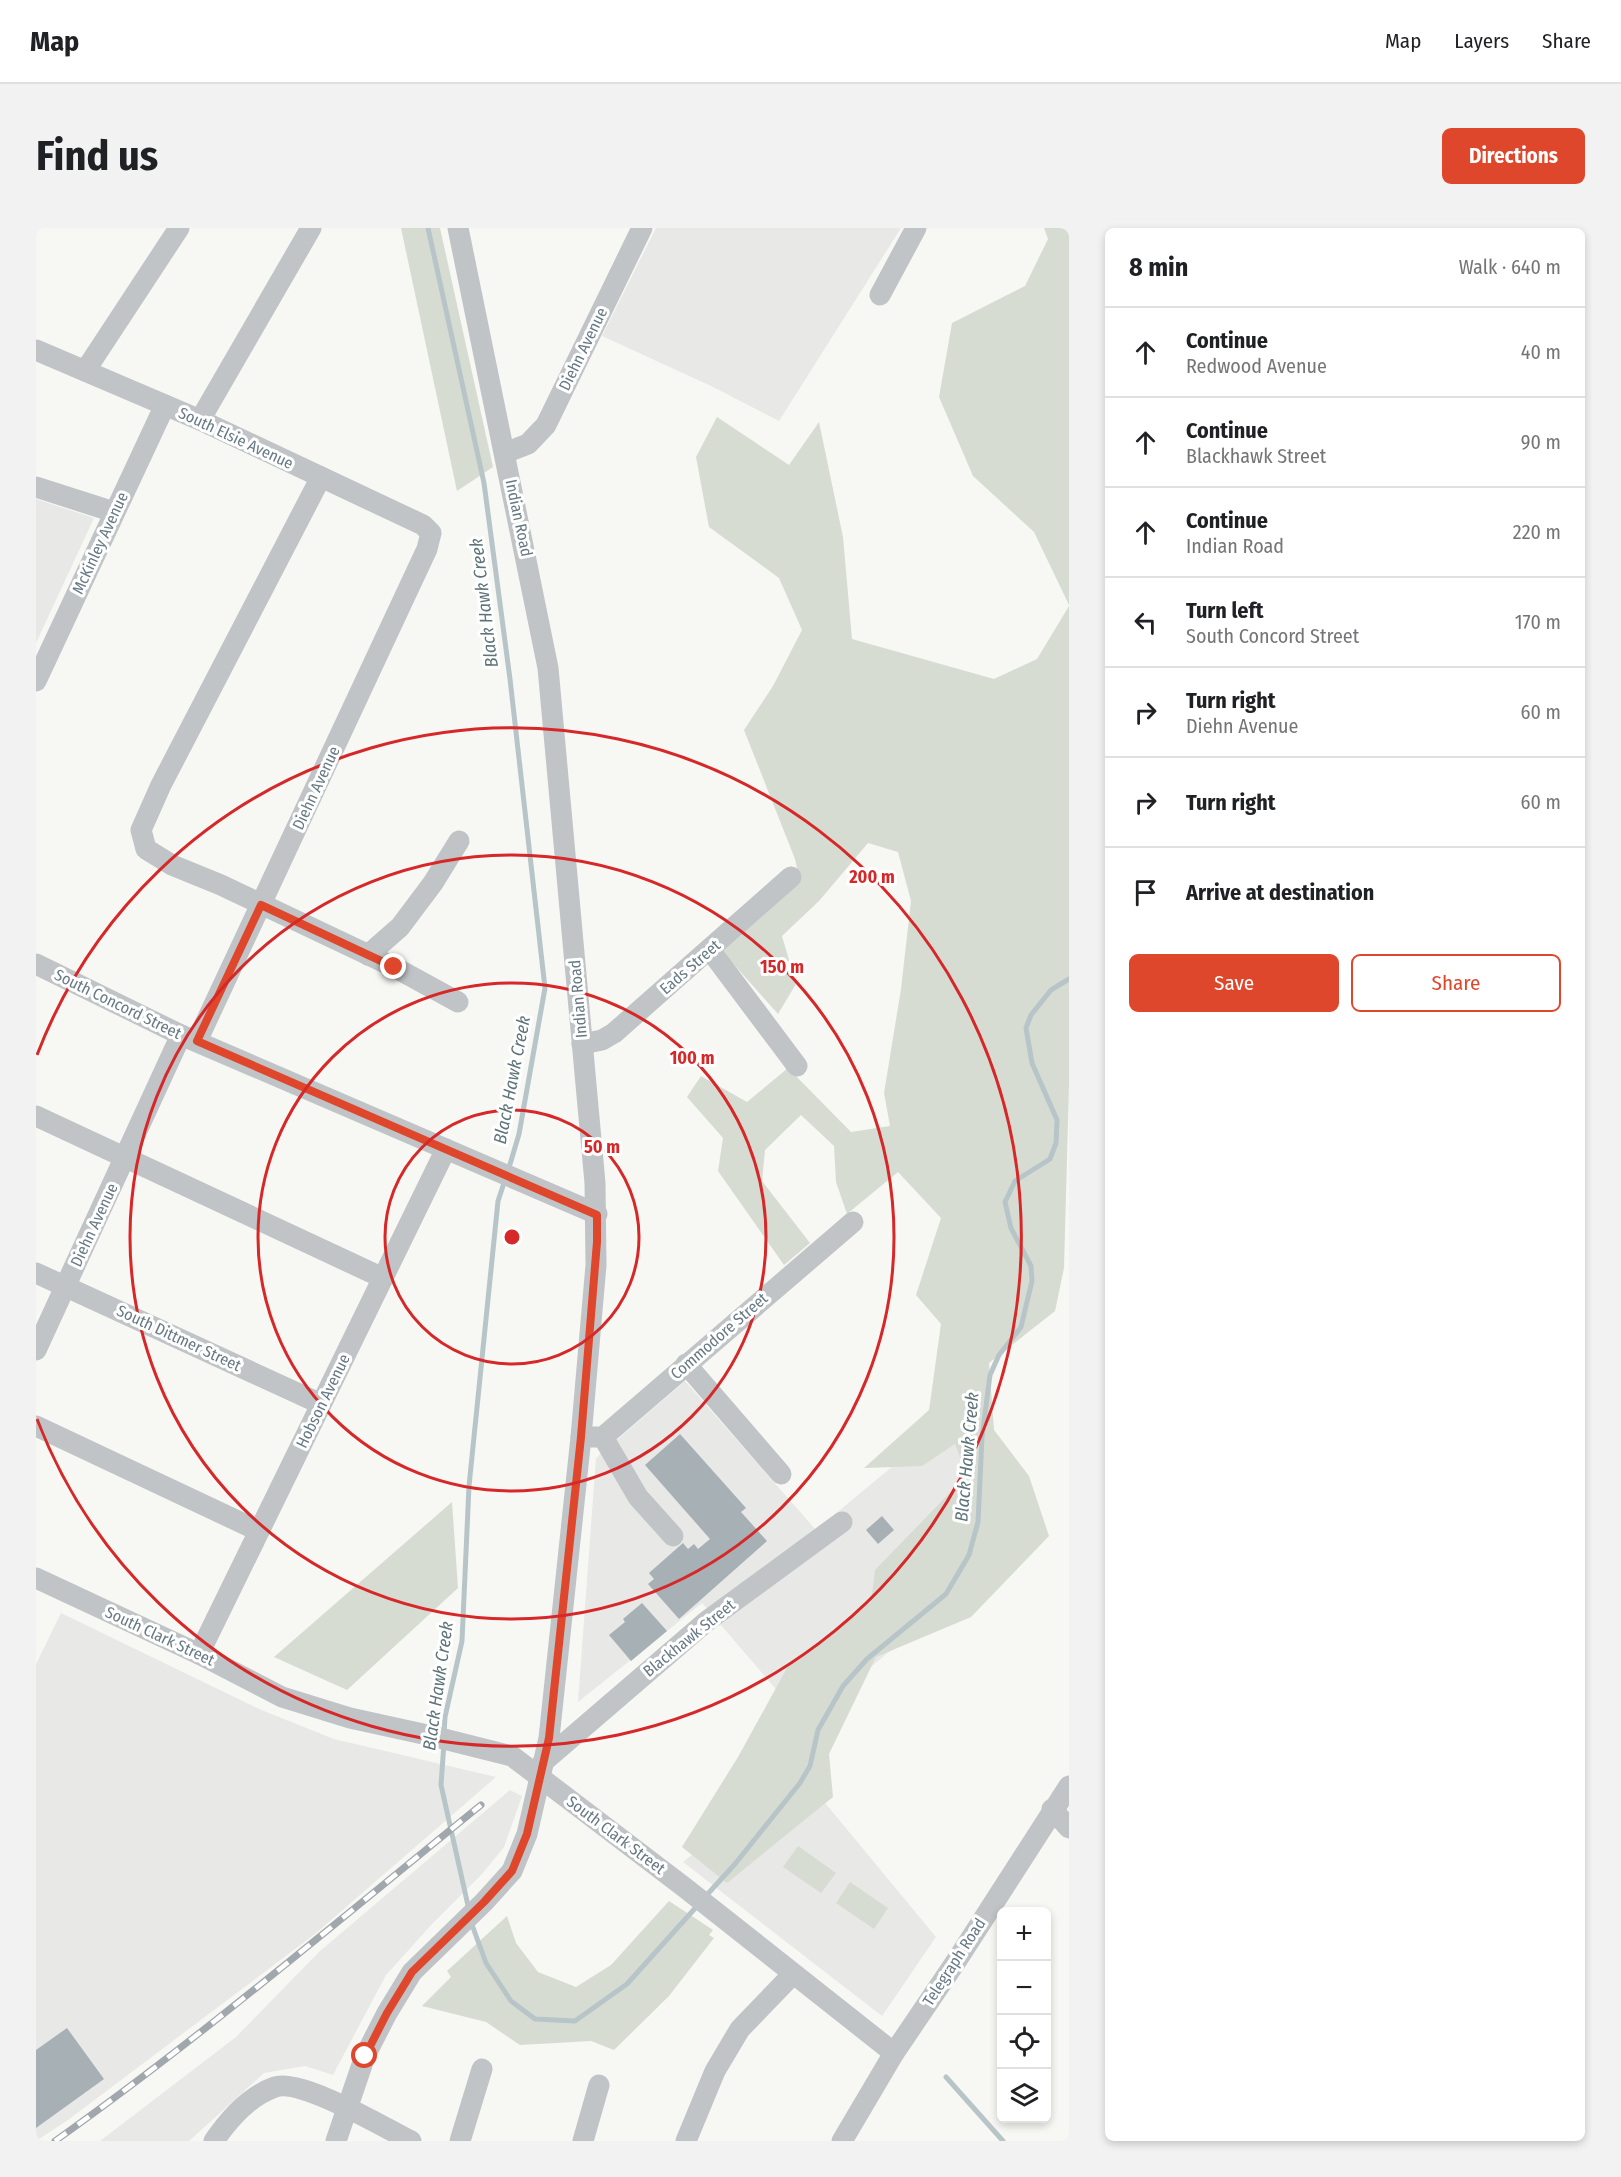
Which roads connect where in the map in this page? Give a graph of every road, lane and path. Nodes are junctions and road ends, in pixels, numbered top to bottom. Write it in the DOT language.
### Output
graph roads {
  1 [pos="178,228"];
  2 [pos="311,228"];
  3 [pos="458,228"];
  4 [pos="642,228"];
  5 [pos="916,228"];
  6 [pos="880,296"];
  7 [pos="36,350"];
  8 [pos="85,372"];
  9 [pos="165,405"];
  10 [pos="200,420"];
  11 [pos="505,453"];
  12 [pos="321,477"];
  13 [pos="36,487"];
  14 [pos="114,513"];
  15 [pos="432,533"];
  16 [pos="36,681"];
  17 [pos="459,842"];
  18 [pos="791,877"];
  19 [pos="261,905"];
  20 [pos="710,950"];
  21 [pos="368,955"];
  22 [pos="36,964"];
  23 [pos="458,1002"];
  24 [pos="189,1038"];
  25 [pos="582,1044"];
  26 [pos="797,1066"];
  27 [pos="36,1116"];
  28 [pos="446,1149"];
  29 [pos="125,1157"];
  30 [pos="597,1215"];
  31 [pos="853,1222"];
  32 [pos="36,1273"];
  33 [pos="383,1278"];
  34 [pos="65,1286"];
  35 [pos="36,1350"];
  36 [pos="686,1365"];
  37 [pos="321,1404"];
  38 [pos="36,1426"];
  39 [pos="581,1437"];
  40 [pos="603,1437"];
  41 [pos="781,1474"];
  42 [pos="842,1522"];
  43 [pos="260,1531"];
  44 [pos="673,1536"];
  45 [pos="36,1578"];
  46 [pos="200,1654"];
  47 [pos="542,1769"];
  48 [pos="1069,1785"];
  49 [pos="1052,1809"];
  50 [pos="1069,1828"];
  51 [pos="793,1974"];
  52 [pos="894,2053"];
  53 [pos="482,2069"];
  54 [pos="599,2085"];
  55 [pos="347,2108"];
  56 [pos="214,2141"];
  57 [pos="336,2141"];
  58 [pos="411,2141"];
  59 [pos="460,2141"];
  60 [pos="583,2141"];
  61 [pos="686,2141"];
  62 [pos="842,2141"];
  1 -- 8 [label="street"];
  2 -- 10 [label="street"];
  3 -- 11 [label="street, Indian Road"];
  4 -- 11 [label="street, Diehn Avenue"];
  5 -- 6 [label="street"];
  7 -- 8 [label="street, South Elsie Avenue"];
  8 -- 9 [label="street, South Elsie Avenue"];
  9 -- 10 [label="street, South Elsie Avenue"];
  9 -- 14 [label="street, McKinley Avenue"];
  10 -- 12 [label="street, South Elsie Avenue"];
  11 -- 25 [label="street, Indian Road"];
  12 -- 15 [label="street, South Elsie Avenue"];
  12 -- 19 [label="street"];
  13 -- 14 [label="street"];
  14 -- 16 [label="street, McKinley Avenue"];
  15 -- 19 [label="street, Diehn Avenue"];
  17 -- 21 [label="street"];
  18 -- 20 [label="street, Eads Street"];
  19 -- 21 [label="street"];
  19 -- 24 [label="street, Diehn Avenue"];
  20 -- 25 [label="street, Eads Street"];
  20 -- 26 [label="street"];
  21 -- 23 [label="street"];
  22 -- 24 [label="street, South Concord Street"];
  24 -- 28 [label="street, South Concord Street"];
  24 -- 29 [label="street, Diehn Avenue"];
  25 -- 30 [label="street, Indian Road"];
  27 -- 29 [label="street"];
  28 -- 30 [label="street, South Concord Street"];
  28 -- 33 [label="street, Hobson Avenue"];
  29 -- 33 [label="street"];
  29 -- 34 [label="street, Diehn Avenue"];
  30 -- 39 [label="street, Indian Road"];
  31 -- 36 [label="street, Commodore Street"];
  32 -- 34 [label="street, South Dittmer Street"];
  33 -- 37 [label="street, Hobson Avenue"];
  34 -- 35 [label="street, Diehn Avenue"];
  34 -- 37 [label="street, South Dittmer Street"];
  36 -- 40 [label="street, Commodore Street"];
  36 -- 41 [label="street"];
  37 -- 43 [label="street, Hobson Avenue"];
  38 -- 43 [label="street"];
  39 -- 40 [label="street"];
  39 -- 47 [label="street, Indian Road"];
  40 -- 44 [label="street"];
  42 -- 47 [label="street, Blackhawk Street"];
  43 -- 46 [label="street, Hobson Avenue"];
  45 -- 46 [label="street, South Clark Street"];
  46 -- 47 [label="street, South Clark Street"];
  47 -- 51 [label="street, South Clark Street"];
  47 -- 55 [label="street"];
  48 -- 49 [label="street, Telegraph Road"];
  49 -- 50 [label="street"];
  49 -- 52 [label="street, Telegraph Road"];
  51 -- 52 [label="street, South Clark Street"];
  51 -- 61 [label="street"];
  52 -- 62 [label="street, Telegraph Road"];
  53 -- 59 [label="street"];
  54 -- 60 [label="street"];
  55 -- 56 [label="street"];
  55 -- 57 [label="street"];
  55 -- 58 [label="street"];
}
